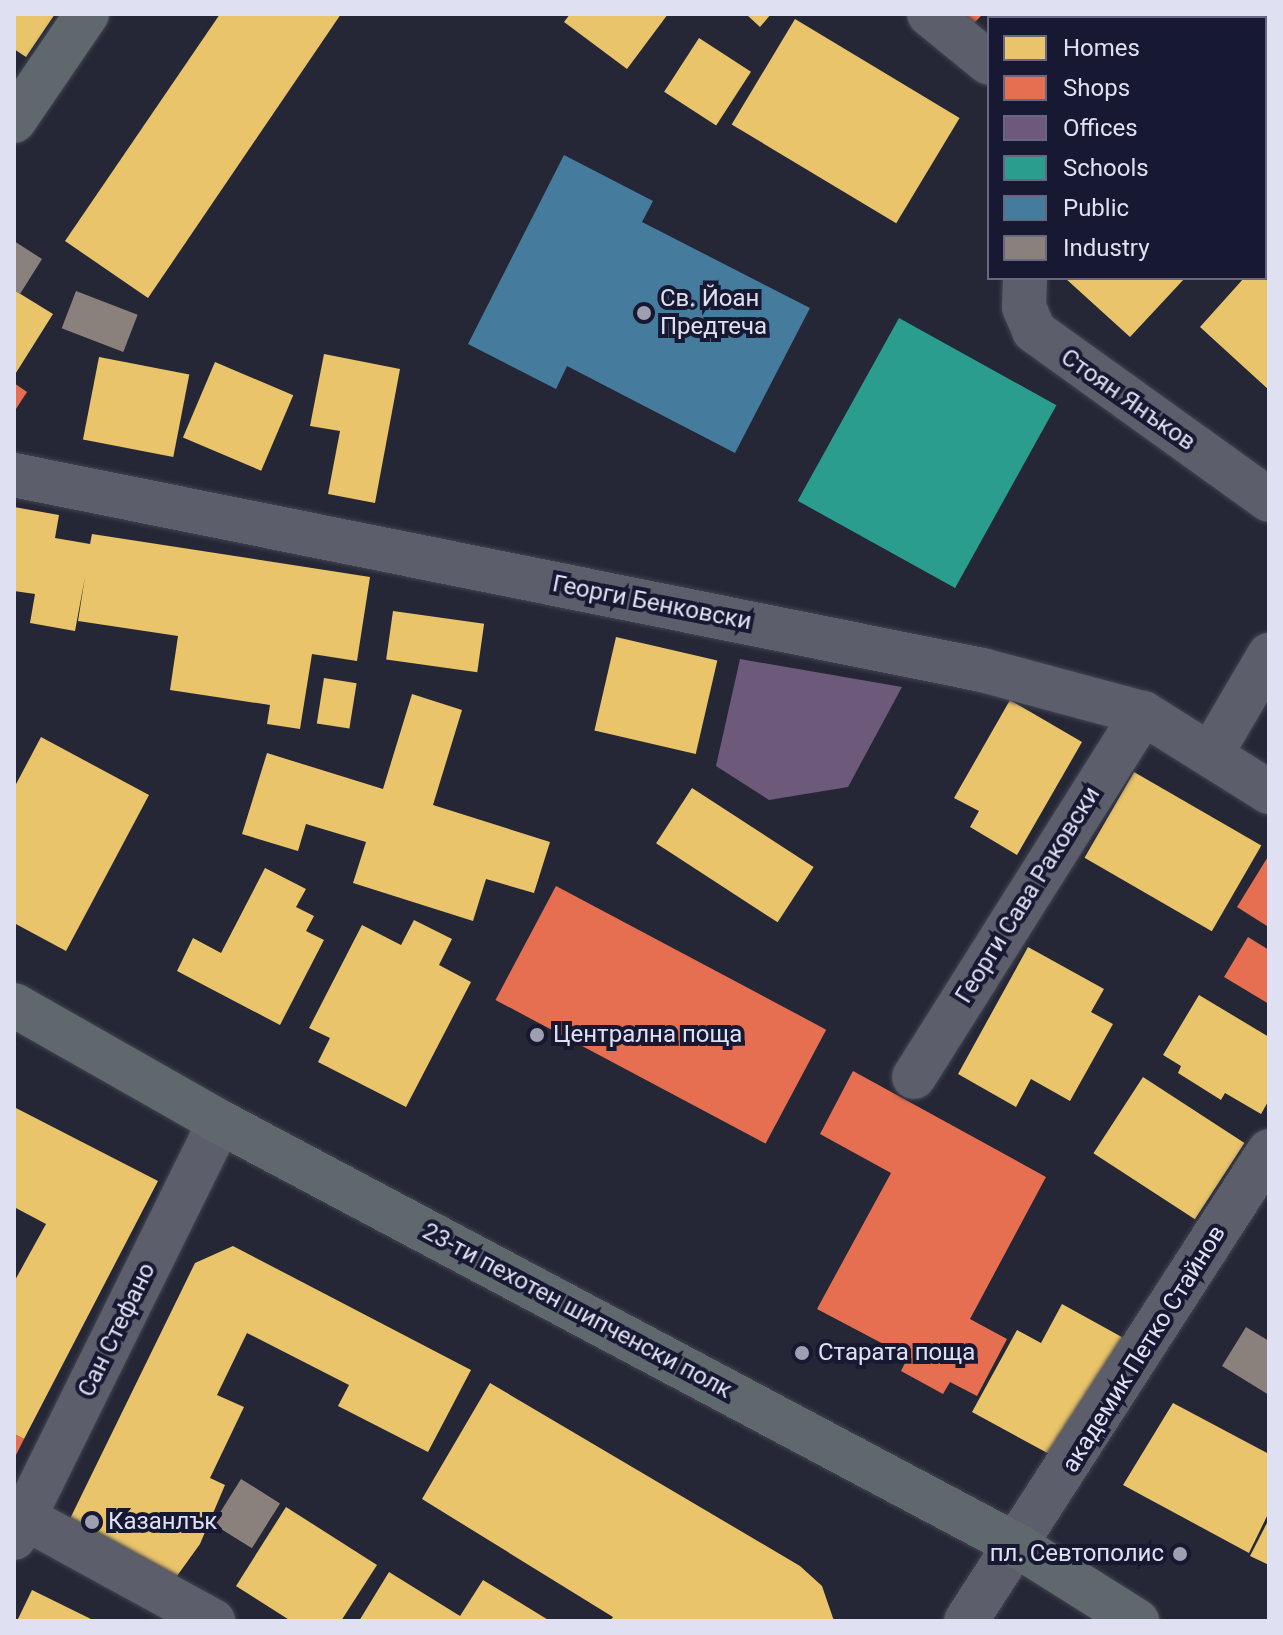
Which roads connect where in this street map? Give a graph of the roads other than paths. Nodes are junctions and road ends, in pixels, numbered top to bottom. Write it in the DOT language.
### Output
graph roads {
  1 [pos="87,14"];
  2 [pos="929,14"];
  3 [pos="987,61"];
  4 [pos="15,116"];
  5 [pos="1025,280"];
  6 [pos="14,475"];
  7 [pos="1269,500"];
  8 [pos="1269,655"];
  9 [pos="1143,713"];
  10 [pos="1211,754"];
  11 [pos="1269,792"];
  12 [pos="14,1005"];
  13 [pos="914,1077"];
  14 [pos="220,1122"];
  15 [pos="1269,1151"];
  16 [pos="17,1522"];
  17 [pos="1018,1546"];
  18 [pos="213,1621"];
  19 [pos="966,1621"];
  20 [pos="1137,1621"];
  1 -- 4 [label="main road"];
  2 -- 3 [label="street"];
  5 -- 7 [label="street, Стоян Янъков"];
  6 -- 9 [label="street, Георги Бенковски"];
  8 -- 10 [label="street"];
  9 -- 10 [label="street, Георги Бенковски"];
  9 -- 13 [label="street, Георги Сава Раковски"];
  10 -- 11 [label="street, Георги Бенковски"];
  12 -- 14 [label="main road, 23-ти пехотен шипченски полк"];
  14 -- 16 [label="street, Сан Стефано"];
  14 -- 17 [label="main road, 23-ти пехотен шипченски полк"];
  15 -- 17 [label="street, академик Петко Стайнов"];
  16 -- 18 [label="street"];
  17 -- 19 [label="street, академик Петко Стайнов"];
  17 -- 20 [label="main road, 23-ти пехотен шипченски полк"];
}
